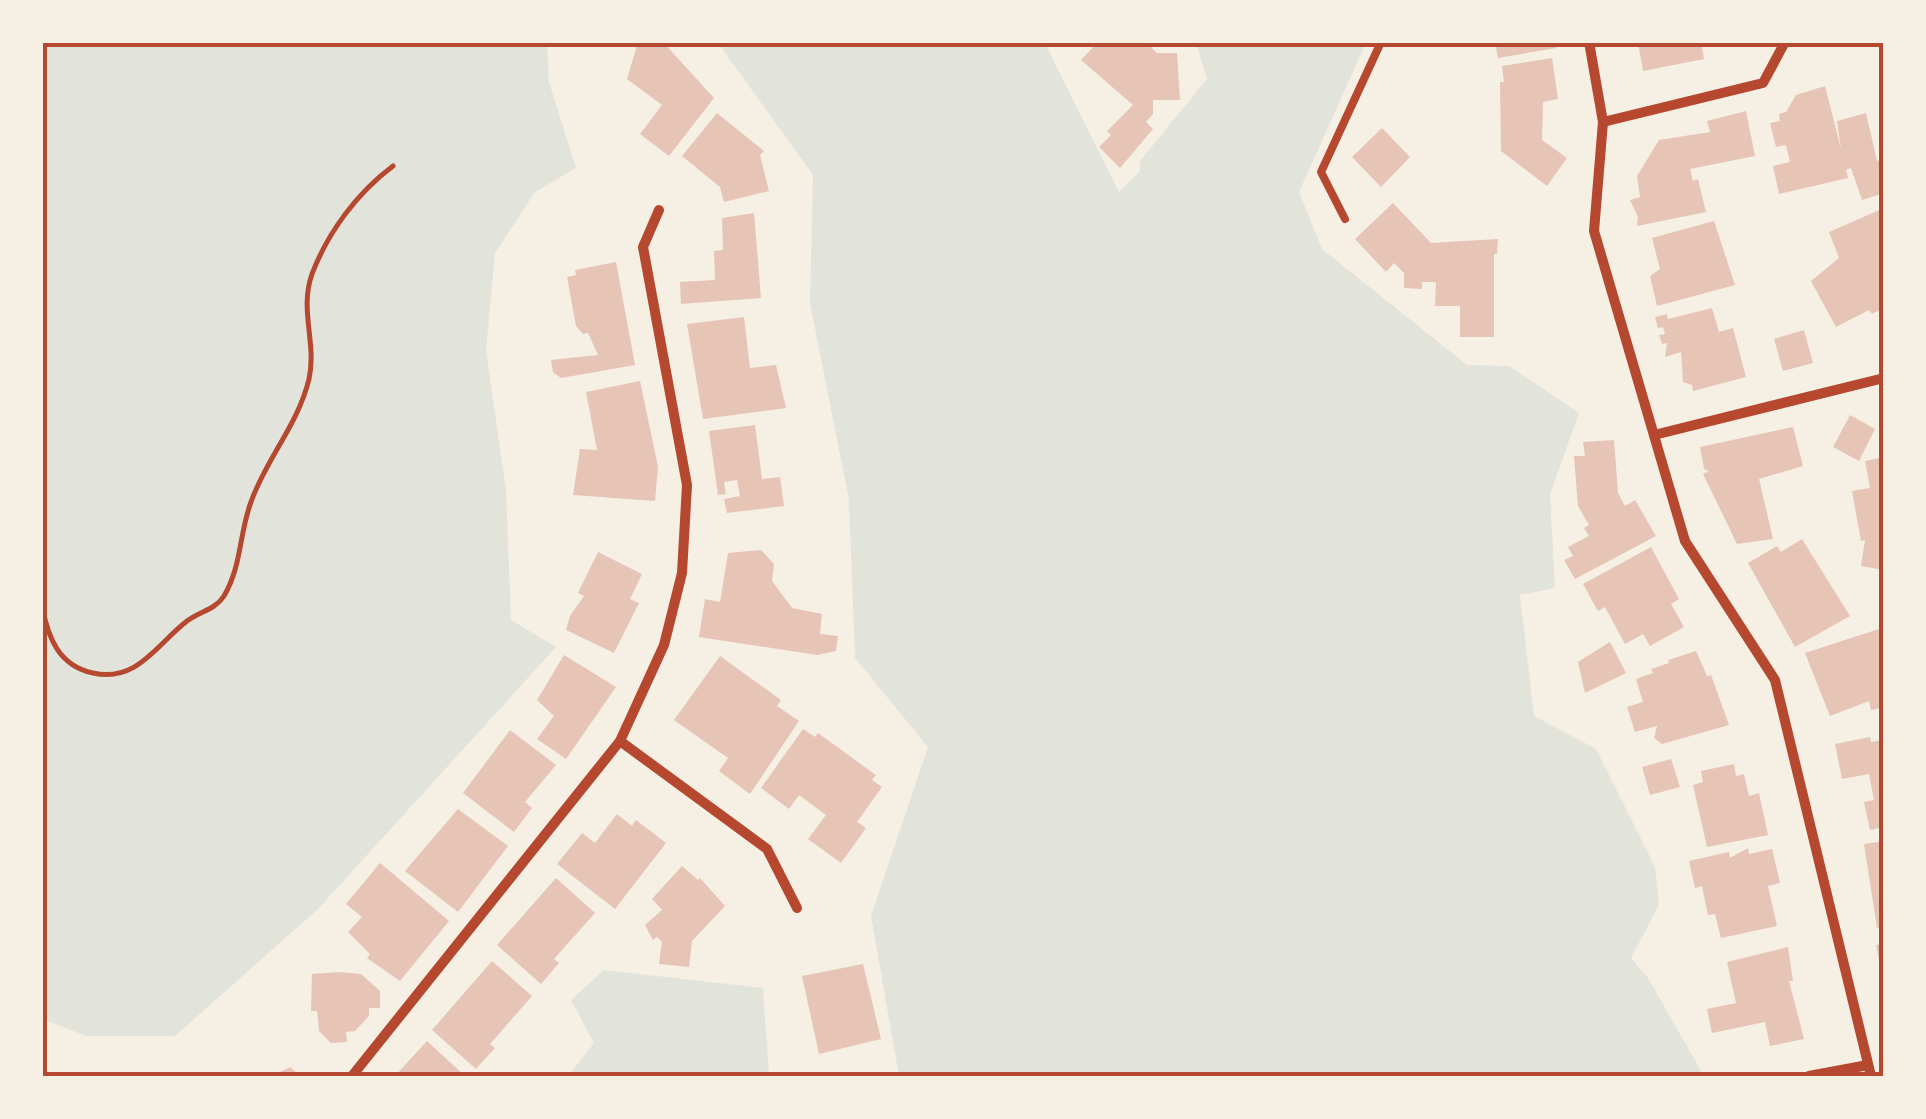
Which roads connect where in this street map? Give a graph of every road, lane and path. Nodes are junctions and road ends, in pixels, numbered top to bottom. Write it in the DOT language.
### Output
graph roads {
  1 [pos="1381,42"];
  2 [pos="1589,42"];
  3 [pos="1784,42"];
  4 [pos="1603,122"];
  5 [pos="393,166"];
  6 [pos="659,210"];
  7 [pos="1346,219"];
  8 [pos="1884,378"];
  9 [pos="1654,436"];
  10 [pos="42,606"];
  11 [pos="620,742"];
  12 [pos="797,908"];
  13 [pos="1870,1071"];
  14 [pos="352,1076"];
  15 [pos="1809,1076"];
  1 -- 7 [label="lane"];
  2 -- 4 [label="street"];
  3 -- 4 [label="street"];
  4 -- 9 [label="street"];
  5 -- 10 [label="path"];
  6 -- 11 [label="street"];
  8 -- 9 [label="street"];
  9 -- 13 [label="street"];
  11 -- 12 [label="street"];
  11 -- 14 [label="street"];
  13 -- 15 [label="street"];
}
